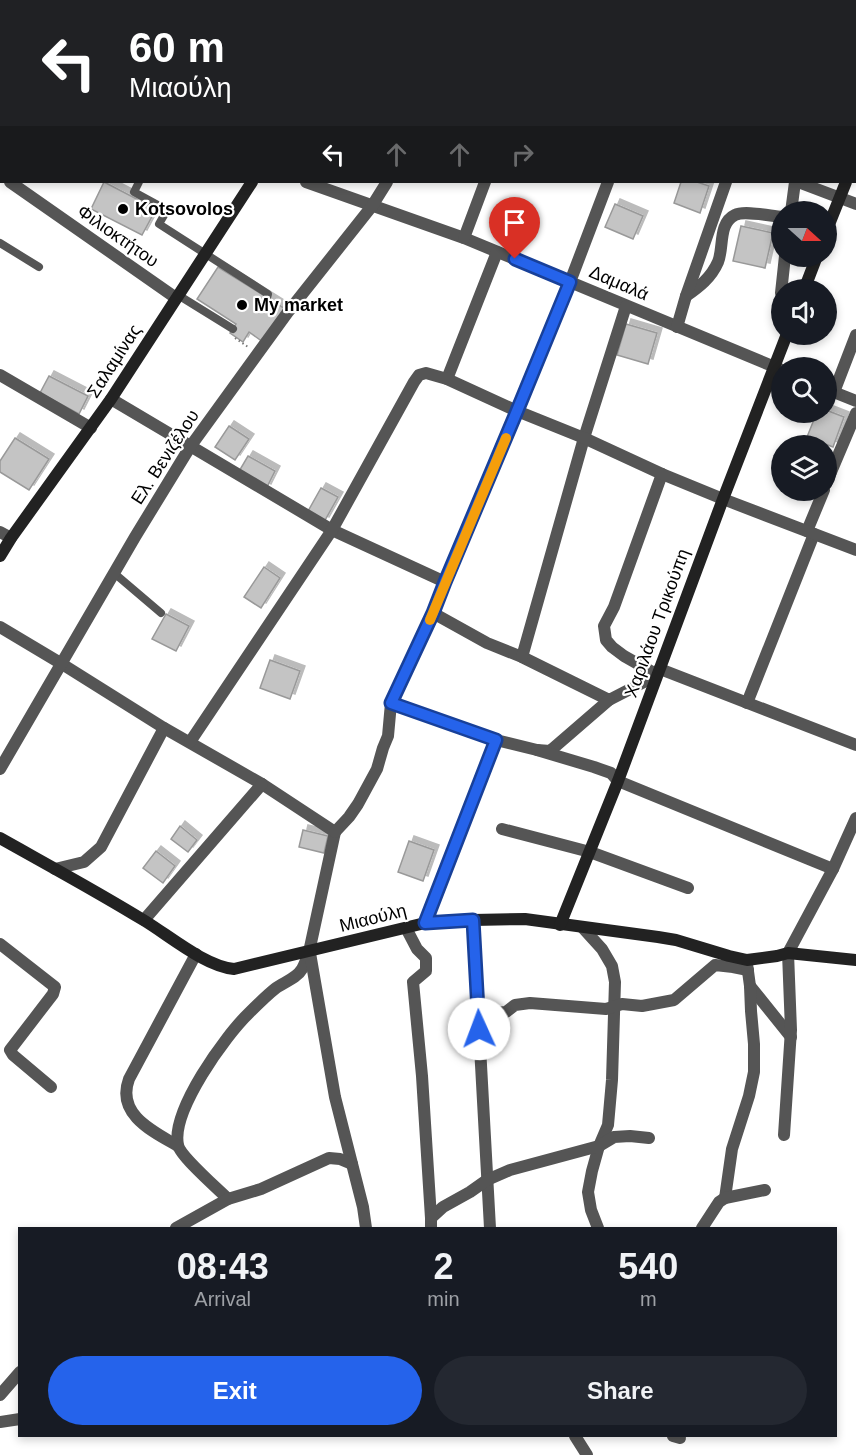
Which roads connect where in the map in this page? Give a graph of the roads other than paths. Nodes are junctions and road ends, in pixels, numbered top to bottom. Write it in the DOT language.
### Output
graph roads {
  1 [pos="11,183"];
  2 [pos="138,183"];
  3 [pos="251,183"];
  4 [pos="309,183"];
  5 [pos="386,183"];
  6 [pos="485,183"];
  7 [pos="608,183"];
  8 [pos="726,183"];
  9 [pos="797,183"];
  10 [pos="800,183"];
  11 [pos="846,183"];
  12 [pos="840,198"];
  13 [pos="793,201"];
  14 [pos="856,204"];
  15 [pos="837,205"];
  16 [pos="372,206"];
  17 [pos="771,216"];
  18 [pos="464,238"];
  19 [pos="0,243"];
  20 [pos="497,252"];
  21 [pos="205,254"];
  22 [pos="39,267"];
  23 [pos="570,282"];
  24 [pos="177,296"];
  25 [pos="686,296"];
  26 [pos="267,298"];
  27 [pos="626,306"];
  28 [pos="677,327"];
  29 [pos="233,329"];
  30 [pos="856,335"];
  31 [pos="771,366"];
  32 [pos="0,375"];
  33 [pos="837,375"];
  34 [pos="447,379"];
  35 [pos="771,386"];
  36 [pos="837,393"];
  37 [pos="111,399"];
  38 [pos="856,401"];
  39 [pos="517,411"];
  40 [pos="856,413"];
  41 [pos="91,428"];
  42 [pos="584,438"];
  43 [pos="190,447"];
  44 [pos="837,458"];
  45 [pos="662,474"];
  46 [pos="723,499"];
  47 [pos="821,501"];
  48 [pos="332,530"];
  49 [pos="811,532"];
  50 [pos="5,535"];
  51 [pos="856,550"];
  52 [pos="0,556"];
  53 [pos="114,573"];
  54 [pos="445,582"];
  55 [pos="161,613"];
  56 [pos="433,613"];
  57 [pos="0,627"];
  58 [pos="522,657"];
  59 [pos="62,664"];
  60 [pos="657,671"];
  61 [pos="609,700"];
  62 [pos="391,703"];
  63 [pos="747,703"];
  64 [pos="164,728"];
  65 [pos="496,740"];
  66 [pos="190,742"];
  67 [pos="856,745"];
  68 [pos="537,750"];
  69 [pos="0,770"];
  70 [pos="618,781"];
  71 [pos="262,784"];
  72 [pos="856,818"];
  73 [pos="502,830"];
  74 [pos="335,832"];
  75 [pos="0,838"];
  76 [pos="590,852"];
  77 [pos="55,869"];
  78 [pos="833,869"];
  79 [pos="688,888"];
  80 [pos="144,920"];
  81 [pos="473,920"];
  82 [pos="425,923"];
  83 [pos="560,924"];
  84 [pos="582,927"];
  85 [pos="406,928"];
  86 [pos="0,944"];
  87 [pos="309,952"];
  88 [pos="788,953"];
  89 [pos="196,954"];
  90 [pos="856,960"];
  91 [pos="747,965"];
  92 [pos="750,986"];
  93 [pos="614,1007"];
  94 [pos="479,1014"];
  95 [pos="791,1037"];
  96 [pos="51,1087"];
  97 [pos="784,1135"];
  98 [pos="649,1138"];
  99 [pos="178,1146"];
  100 [pos="599,1146"];
  101 [pos="352,1164"];
  102 [pos="487,1180"];
  103 [pos="765,1190"];
  104 [pos="228,1198"];
  105 [pos="725,1198"];
  106 [pos="431,1223"];
  107 [pos="178,1227"];
  108 [pos="366,1227"];
  109 [pos="490,1227"];
  110 [pos="598,1227"];
  111 [pos="703,1227"];
  112 [pos="18,1374"];
  113 [pos="0,1395"];
  114 [pos="18,1419"];
  115 [pos="0,1422"];
  116 [pos="577,1437"];
  117 [pos="587,1455"];
  1 -- 24 [label="street, Φιλιοκτήτου"];
  2 -- 21 [label="lane"];
  3 -- 21 [label="street, Σαλαμίνας"];
  4 -- 16 [label="street, Δαμαλά"];
  5 -- 16 [label="street, Ελ. Βενιζέλου"];
  6 -- 18 [label="street"];
  7 -- 23 [label="street"];
  8 -- 25 [label="street"];
  9 -- 13 [label="street"];
  10 -- 12 [label="street"];
  11 -- 12 [label="street"];
  12 -- 14 [label="street"];
  12 -- 15 [label="street"];
  16 -- 18 [label="street, Δαμαλά"];
  16 -- 43 [label="street, Ελ. Βενιζέλου"];
  17 -- 25 [label="street"];
  18 -- 20 [label="street, Δαμαλά"];
  19 -- 22 [label="lane"];
  20 -- 23 [label="street, Δαμαλά"];
  20 -- 34 [label="street"];
  21 -- 24 [label="street, Σαλαμίνας"];
  21 -- 26 [label="lane"];
  23 -- 27 [label="street, Δαμαλά"];
  23 -- 39 [label="street"];
  24 -- 29 [label="lane"];
  24 -- 37 [label="street, Σαλαμίνας"];
  25 -- 28 [label="street"];
  27 -- 28 [label="street, Δαμαλά"];
  27 -- 42 [label="street"];
  28 -- 31 [label="street, Δαμαλά"];
  30 -- 33 [label="street"];
  32 -- 41 [label="street"];
  34 -- 39 [label="street"];
  34 -- 48 [label="street"];
  35 -- 46 [label="street, Χαριλάου Τρικούπη"];
  36 -- 38 [label="street"];
  37 -- 41 [label="street, Σαλαμίνας"];
  37 -- 43 [label="street"];
  39 -- 42 [label="street"];
  39 -- 54 [label="street"];
  40 -- 44 [label="street"];
  41 -- 50 [label="street, Σαλαμίνας"];
  42 -- 45 [label="street"];
  42 -- 58 [label="street"];
  43 -- 48 [label="street"];
  43 -- 53 [label="street, Ελ. Βενιζέλου"];
  45 -- 46 [label="street"];
  45 -- 60 [label="street"];
  46 -- 49 [label="street"];
  46 -- 60 [label="street, Χαριλάου Τρικούπη"];
  47 -- 49 [label="street"];
  48 -- 54 [label="street"];
  48 -- 66 [label="street"];
  49 -- 51 [label="street"];
  49 -- 63 [label="street"];
  50 -- 52 [label="street, Σαλαμίνας"];
  53 -- 55 [label="lane"];
  53 -- 59 [label="street, Ελ. Βενιζέλου"];
  54 -- 56 [label="street"];
  56 -- 58 [label="street"];
  56 -- 62 [label="street"];
  57 -- 59 [label="street"];
  58 -- 61 [label="street"];
  59 -- 64 [label="street"];
  59 -- 69 [label="street, Ελ. Βενιζέλου"];
  60 -- 61 [label="street"];
  60 -- 63 [label="street"];
  60 -- 70 [label="street, Χαριλάου Τρικούπη"];
  61 -- 68 [label="street"];
  62 -- 65 [label="street"];
  62 -- 74 [label="street"];
  63 -- 67 [label="street"];
  64 -- 66 [label="street"];
  64 -- 77 [label="street"];
  65 -- 68 [label="street"];
  65 -- 82 [label="street"];
  66 -- 71 [label="street"];
  68 -- 70 [label="street"];
  70 -- 76 [label="street, Χαριλάου Τρικούπη"];
  70 -- 78 [label="street"];
  71 -- 74 [label="street"];
  71 -- 80 [label="street"];
  72 -- 78 [label="street"];
  73 -- 76 [label="street"];
  74 -- 87 [label="street"];
  75 -- 77 [label="street, Μιαούλη"];
  76 -- 79 [label="street"];
  76 -- 83 [label="street, Χαριλάου Τρικούπη"];
  77 -- 80 [label="street, Μιαούλη"];
  78 -- 88 [label="street"];
  80 -- 89 [label="street, Μιαούλη"];
  81 -- 82 [label="street, Μιαούλη"];
  81 -- 83 [label="street, Μιαούλη"];
  81 -- 94 [label="street"];
  82 -- 85 [label="street, Μιαούλη"];
  83 -- 84 [label="street, Μιαούλη"];
  84 -- 91 [label="street, Μιαούλη"];
  84 -- 93 [label="street"];
  85 -- 87 [label="street, Μιαούλη"];
  85 -- 106 [label="street"];
  86 -- 96 [label="street"];
  87 -- 89 [label="street, Μιαούλη"];
  87 -- 99 [label="street"];
  87 -- 101 [label="street"];
  88 -- 90 [label="street, Μιαούλη"];
  88 -- 91 [label="street, Μιαούλη"];
  88 -- 95 [label="street"];
  89 -- 99 [label="street"];
  91 -- 92 [label="street"];
  91 -- 93 [label="street"];
  92 -- 95 [label="street"];
  92 -- 105 [label="street"];
  93 -- 94 [label="street"];
  93 -- 100 [label="street"];
  94 -- 102 [label="street"];
  95 -- 97 [label="street"];
  98 -- 100 [label="street"];
  99 -- 104 [label="street"];
  100 -- 102 [label="street"];
  100 -- 110 [label="street"];
  101 -- 104 [label="street"];
  101 -- 108 [label="street"];
  102 -- 106 [label="street"];
  102 -- 109 [label="street"];
  103 -- 105 [label="street"];
  104 -- 107 [label="street"];
  105 -- 111 [label="street"];
  112 -- 113 [label="street"];
  114 -- 115 [label="street"];
  116 -- 117 [label="street"];
}
